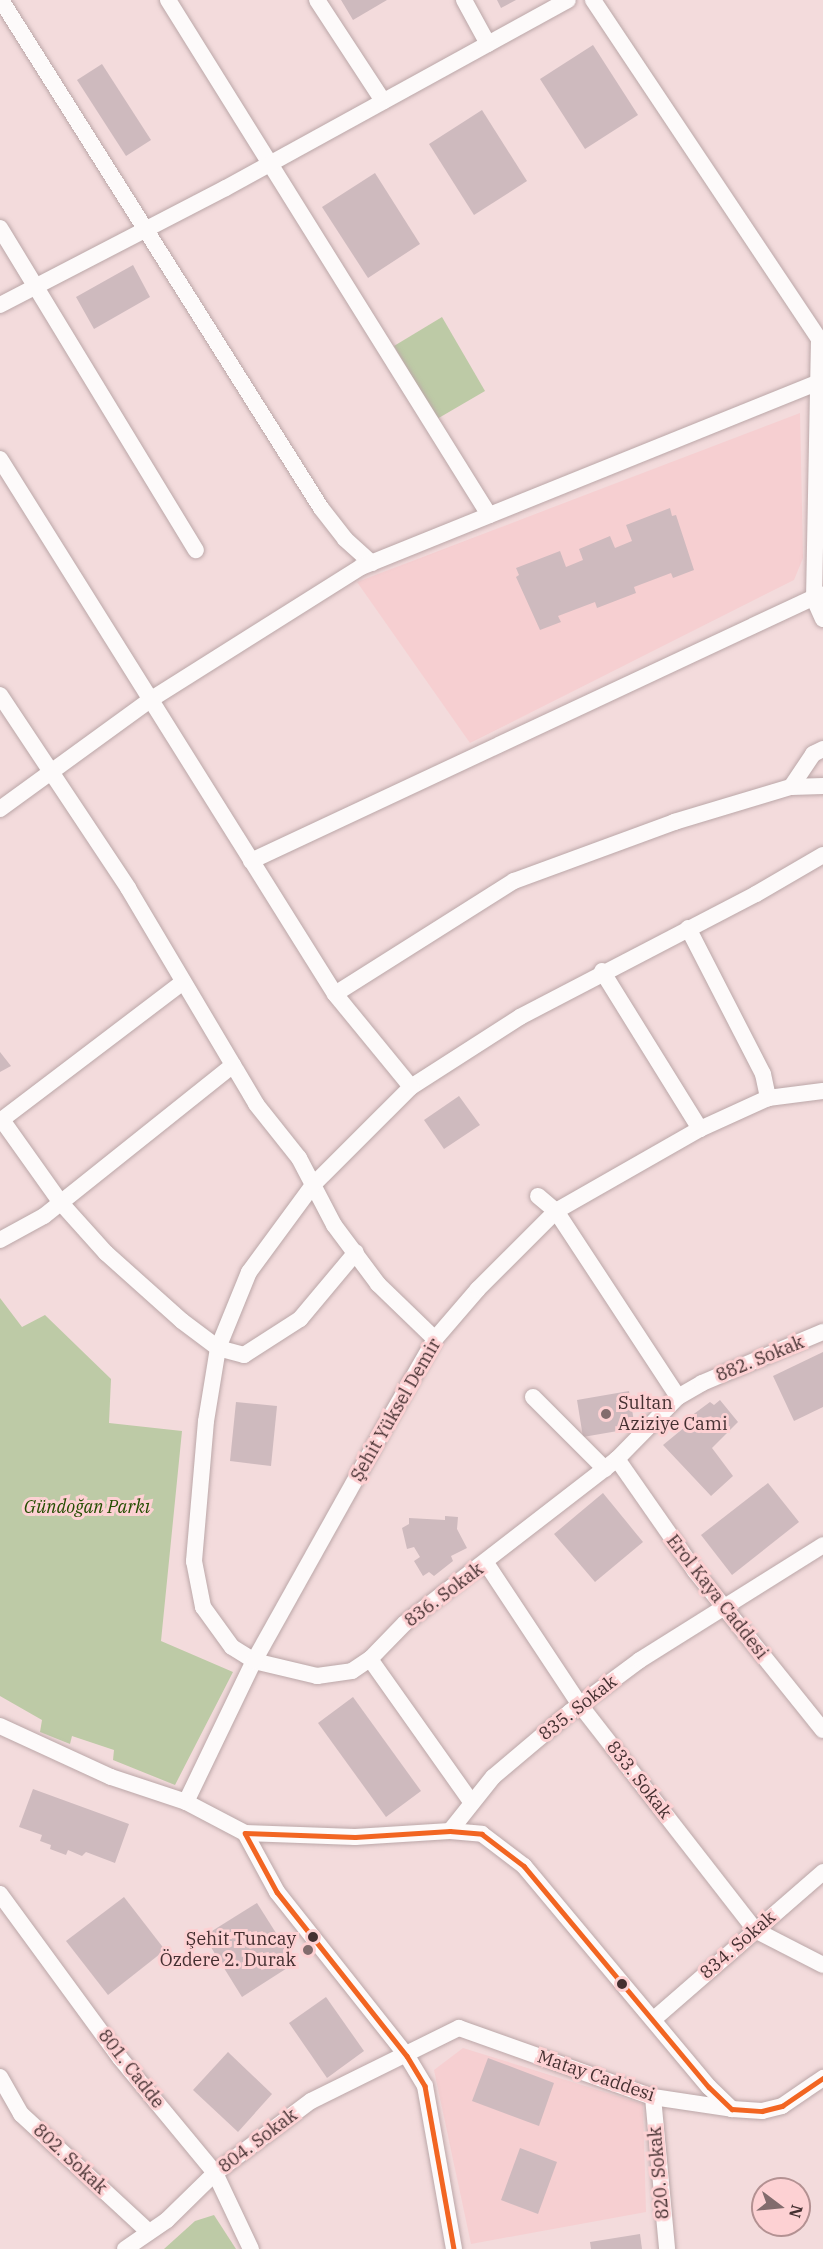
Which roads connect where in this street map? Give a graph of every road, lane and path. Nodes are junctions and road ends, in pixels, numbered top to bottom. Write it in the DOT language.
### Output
graph roads {
  1 [pos="1,0"];
  2 [pos="168,0"];
  3 [pos="317,0"];
  4 [pos="464,0"];
  5 [pos="568,0"];
  6 [pos="593,0"];
  7 [pos="488,44"];
  8 [pos="383,101"];
  9 [pos="270,164"];
  10 [pos="0,228"];
  11 [pos="147,229"];
  12 [pos="36,286"];
  13 [pos="0,305"];
  14 [pos="821,339"];
  15 [pos="818,382"];
  16 [pos="0,459"];
  17 [pos="489,515"];
  18 [pos="196,550"];
  19 [pos="372,563"];
  20 [pos="818,596"];
  21 [pos="823,619"];
  22 [pos="0,695"];
  23 [pos="150,700"];
  24 [pos="823,749"];
  25 [pos="50,773"];
  26 [pos="823,786"];
  27 [pos="791,787"];
  28 [pos="0,808"];
  29 [pos="823,855"];
  30 [pos="251,861"];
  31 [pos="688,928"];
  32 [pos="602,971"];
  33 [pos="183,982"];
  34 [pos="335,994"];
  35 [pos="232,1065"];
  36 [pos="411,1087"];
  37 [pos="823,1091"];
  38 [pos="768,1098"];
  39 [pos="1,1121"];
  40 [pos="700,1129"];
  41 [pos="313,1185"];
  42 [pos="538,1196"];
  43 [pos="61,1203"];
  44 [pos="556,1211"];
  45 [pos="0,1240"];
  46 [pos="356,1252"];
  47 [pos="823,1332"];
  48 [pos="435,1339"];
  49 [pos="218,1348"];
  50 [pos="533,1397"];
  51 [pos="678,1397"];
  52 [pos="611,1464"];
  53 [pos="823,1545"];
  54 [pos="486,1563"];
  55 [pos="724,1609"];
  56 [pos="370,1659"];
  57 [pos="254,1661"];
  58 [pos="580,1705"];
  59 [pos="0,1726"];
  60 [pos="823,1730"];
  61 [pos="186,1802"];
  62 [pos="472,1803"];
  63 [pos="450,1831"];
  64 [pos="245,1833"];
  65 [pos="823,1872"];
  66 [pos="2,1903"];
  67 [pos="755,1930"];
  68 [pos="823,1965"];
  69 [pos="654,2019"];
  70 [pos="407,2056"];
  71 [pos="0,2077"];
  72 [pos="823,2078"];
  73 [pos="653,2097"];
  74 [pos="732,2109"];
  75 [pos="215,2173"];
  76 [pos="149,2232"];
  77 [pos="125,2249"];
  78 [pos="250,2249"];
  79 [pos="454,2249"];
  80 [pos="667,2249"];
  1 -- 11 [label="street"];
  2 -- 9 [label="street"];
  3 -- 8 [label="street"];
  4 -- 7 [label="street"];
  5 -- 7 [label="street"];
  6 -- 14 [label="street"];
  7 -- 8 [label="street"];
  8 -- 9 [label="street"];
  9 -- 11 [label="street"];
  9 -- 17 [label="street"];
  10 -- 12 [label="street"];
  11 -- 12 [label="street"];
  11 -- 19 [label="street"];
  12 -- 13 [label="street"];
  12 -- 18 [label="street"];
  14 -- 15 [label="street"];
  15 -- 17 [label="street"];
  15 -- 20 [label="street"];
  16 -- 23 [label="street"];
  17 -- 19 [label="street"];
  19 -- 23 [label="street"];
  20 -- 21 [label="street"];
  20 -- 30 [label="street"];
  22 -- 25 [label="street"];
  23 -- 25 [label="street"];
  23 -- 30 [label="street"];
  24 -- 27 [label="street"];
  25 -- 28 [label="street"];
  25 -- 33 [label="street"];
  26 -- 27 [label="street"];
  27 -- 34 [label="street"];
  29 -- 31 [label="street"];
  30 -- 34 [label="street"];
  31 -- 32 [label="street"];
  31 -- 38 [label="street"];
  32 -- 36 [label="street"];
  32 -- 40 [label="street"];
  33 -- 35 [label="street"];
  33 -- 39 [label="street"];
  34 -- 36 [label="street"];
  35 -- 41 [label="street"];
  35 -- 43 [label="street"];
  36 -- 41 [label="street"];
  37 -- 38 [label="street, Şehit Yüksel Demir"];
  38 -- 40 [label="street, Şehit Yüksel Demir"];
  39 -- 43 [label="street"];
  40 -- 44 [label="street, Şehit Yüksel Demir"];
  41 -- 46 [label="street"];
  41 -- 49 [label="street"];
  42 -- 44 [label="street"];
  43 -- 45 [label="street"];
  43 -- 49 [label="street"];
  44 -- 48 [label="street, Şehit Yüksel Demir"];
  44 -- 51 [label="street"];
  46 -- 48 [label="street"];
  46 -- 49 [label="street"];
  47 -- 51 [label="street, 882. Sokak"];
  48 -- 57 [label="street, Şehit Yüksel Demir"];
  49 -- 57 [label="street"];
  50 -- 52 [label="street, Erol Kaya Caddesi"];
  51 -- 52 [label="street, 882. Sokak"];
  52 -- 54 [label="street, 836. Sokak"];
  52 -- 55 [label="street, Erol Kaya Caddesi"];
  53 -- 55 [label="street, 835. Sokak"];
  54 -- 56 [label="street, 836. Sokak"];
  54 -- 58 [label="street, 833. Sokak"];
  55 -- 58 [label="street, 835. Sokak"];
  55 -- 60 [label="street, Erol Kaya Caddesi"];
  56 -- 57 [label="street, 836. Sokak"];
  56 -- 62 [label="street"];
  57 -- 61 [label="street, Şehit Yüksel Demir"];
  58 -- 62 [label="street, 835. Sokak"];
  58 -- 67 [label="street, 833. Sokak"];
  59 -- 61 [label="street"];
  61 -- 64 [label="street"];
  62 -- 63 [label="street, 835. Sokak"];
  63 -- 64 [label="street"];
  63 -- 69 [label="street"];
  64 -- 70 [label="street"];
  65 -- 67 [label="street, 834. Sokak"];
  66 -- 75 [label="street, 801. Cadde"];
  67 -- 68 [label="street, 833. Sokak"];
  67 -- 69 [label="street, 834. Sokak"];
  69 -- 74 [label="street"];
  70 -- 73 [label="street, Matay Caddesi"];
  70 -- 75 [label="street, 804. Sokak"];
  70 -- 79 [label="street"];
  71 -- 76 [label="street, 802. Sokak"];
  72 -- 74 [label="street, Matay Caddesi"];
  73 -- 74 [label="street, Matay Caddesi"];
  73 -- 80 [label="street, 820. Sokak"];
  75 -- 76 [label="street, 804. Sokak"];
  75 -- 78 [label="street, 801. Cadde"];
  76 -- 77 [label="street, 804. Sokak"];
}
